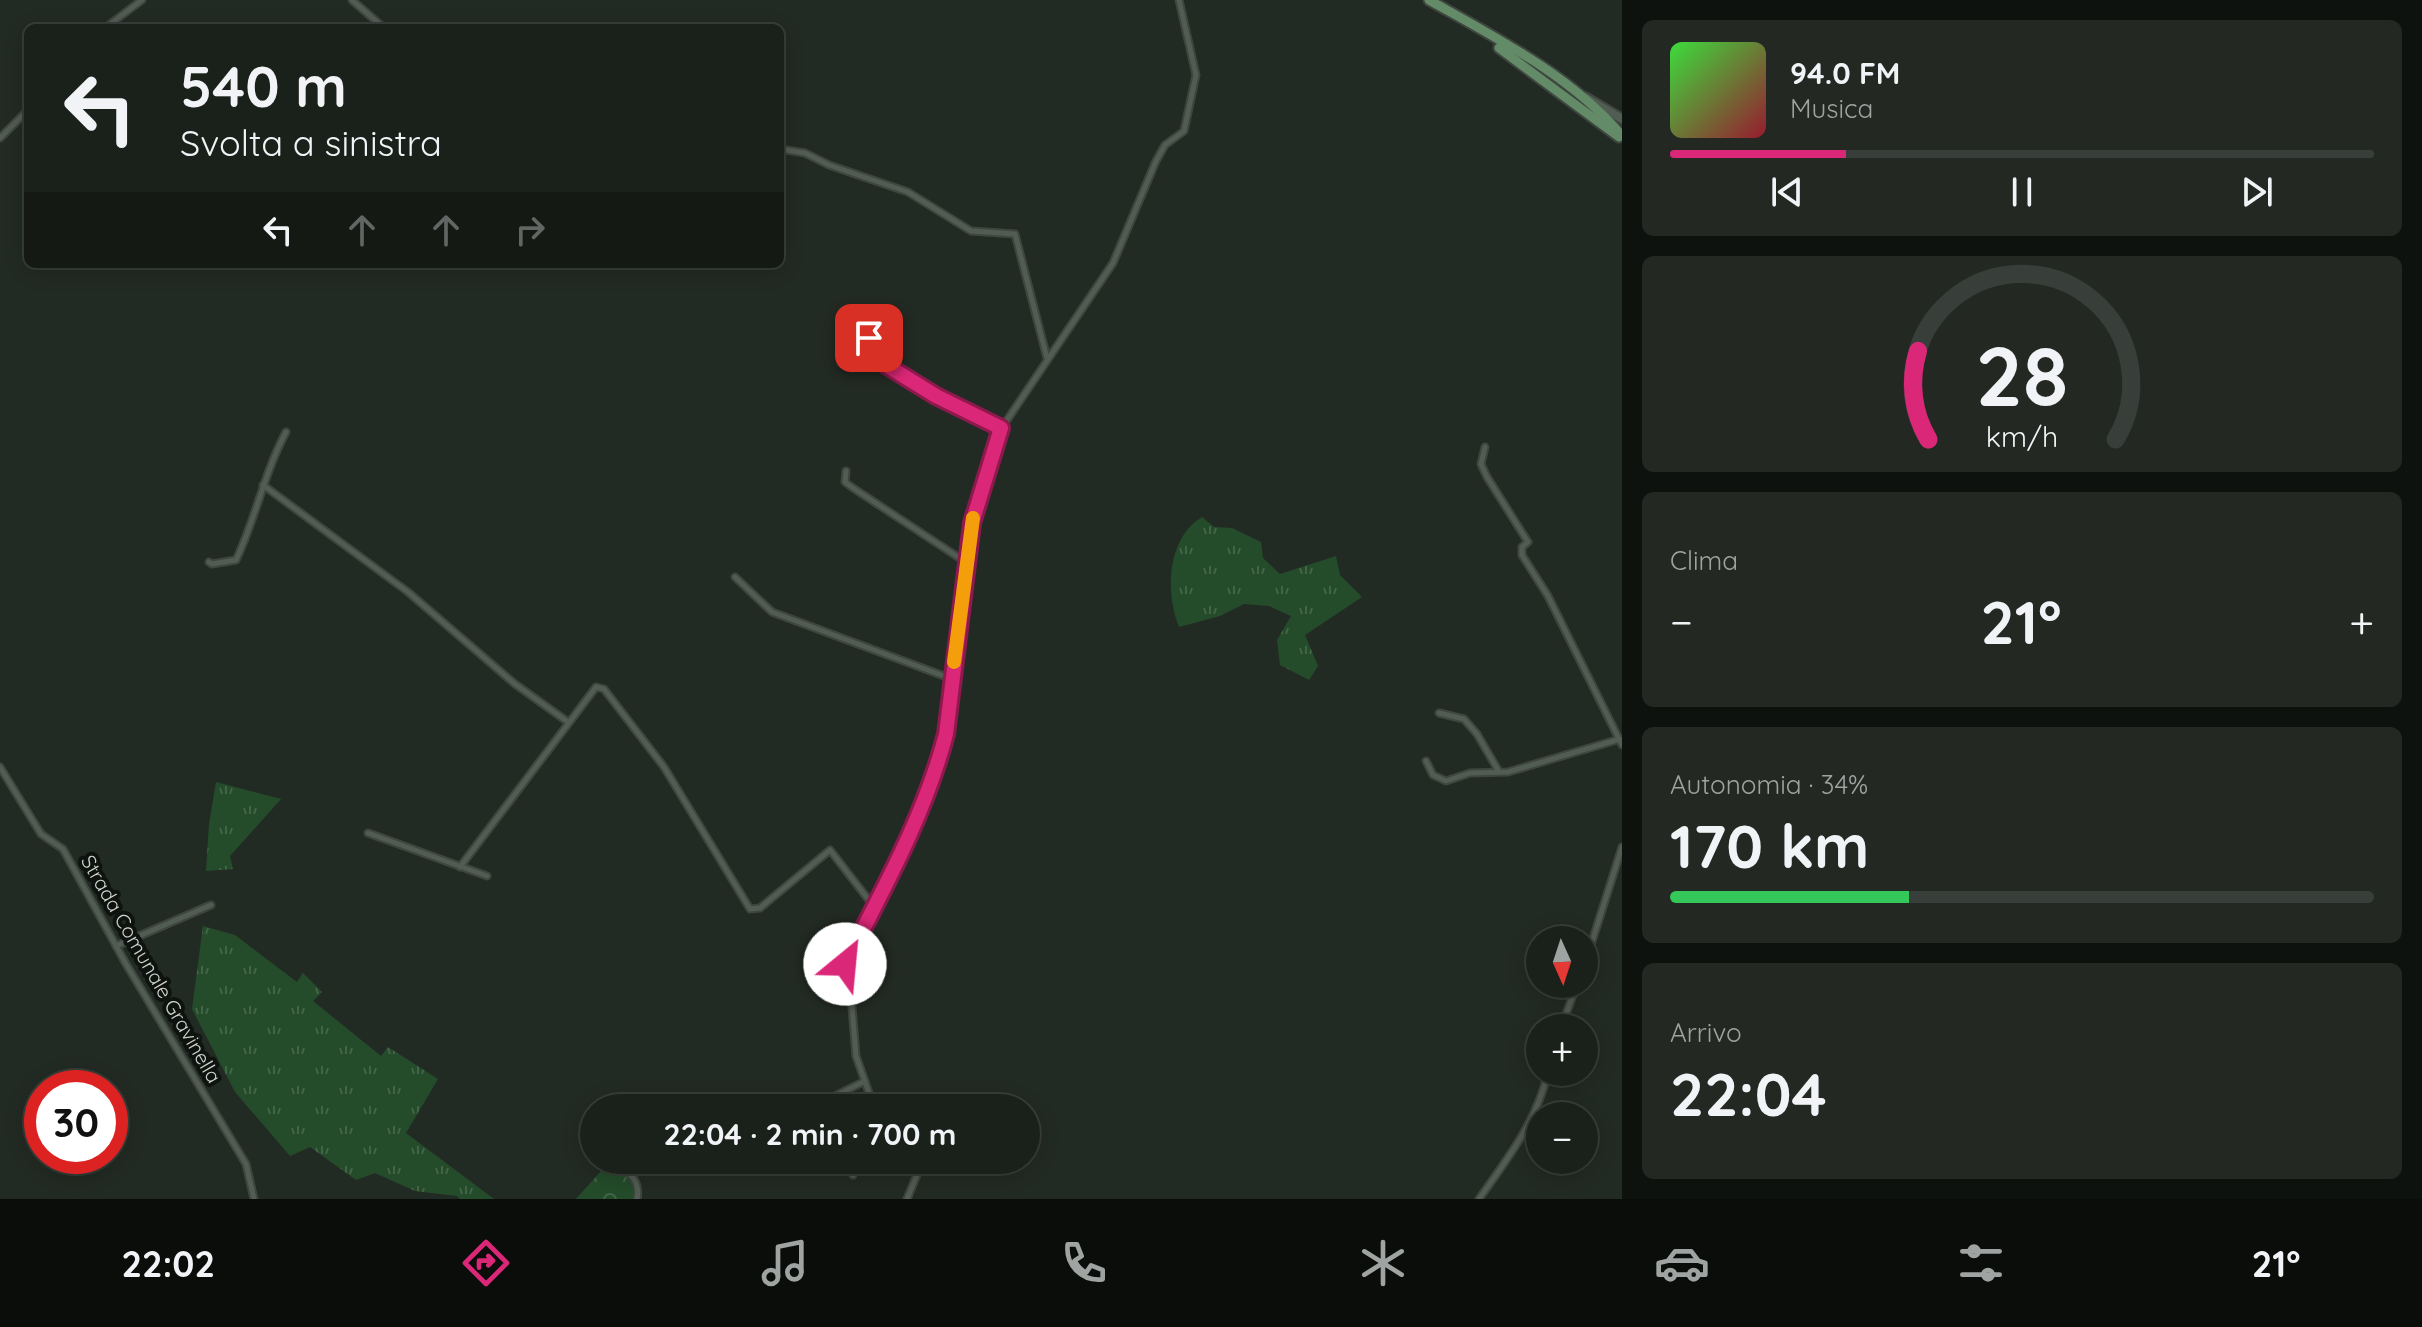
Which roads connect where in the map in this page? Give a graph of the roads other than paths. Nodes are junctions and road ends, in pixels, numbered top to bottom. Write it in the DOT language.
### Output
graph roads {
  1 [pos="142,0"];
  2 [pos="352,0"];
  3 [pos="1179,0"];
  4 [pos="1429,0"];
  5 [pos="1445,9"];
  6 [pos="110,24"];
  7 [pos="379,24"];
  8 [pos="24,114"];
  9 [pos="1621,129"];
  10 [pos="0,138"];
  11 [pos="784,150"];
  12 [pos="848,317"];
  13 [pos="1047,358"];
  14 [pos="1001,428"];
  15 [pos="286,432"];
  16 [pos="1485,447"];
  17 [pos="846,471"];
  18 [pos="263,485"];
  19 [pos="209,562"];
  20 [pos="967,563"];
  21 [pos="735,577"];
  22 [pos="952,679"];
  23 [pos="1439,713"];
  24 [pos="568,722"];
  25 [pos="1621,742"];
  26 [pos="1426,761"];
  27 [pos="0,767"];
  28 [pos="1499,771"];
  29 [pos="368,833"];
  30 [pos="1622,847"];
  31 [pos="460,867"];
  32 [pos="487,876"];
  33 [pos="211,905"];
  34 [pos="875,908"];
  35 [pos="1597,926"];
  36 [pos="116,946"];
  37 [pos="865,1081"];
  38 [pos="1545,1086"];
  39 [pos="837,1094"];
  40 [pos="870,1094"];
  41 [pos="629,1174"];
  42 [pos="917,1174"];
  43 [pos="254,1199"];
  44 [pos="637,1199"];
  45 [pos="907,1199"];
  46 [pos="1479,1199"];
  1 -- 6 [label="street"];
  2 -- 7 [label="street"];
  3 -- 13 [label="street"];
  4 -- 5 [label="main road"];
  5 -- 9 [label="main road"];
  5 -- 9 [label="main road"];
  8 -- 10 [label="street"];
  11 -- 13 [label="street"];
  12 -- 14 [label="street"];
  13 -- 14 [label="street"];
  14 -- 20 [label="street"];
  15 -- 18 [label="street"];
  16 -- 25 [label="street"];
  17 -- 20 [label="street"];
  18 -- 19 [label="street"];
  18 -- 24 [label="street"];
  20 -- 22 [label="street"];
  21 -- 22 [label="street"];
  22 -- 34 [label="street"];
  23 -- 28 [label="street"];
  24 -- 31 [label="street"];
  24 -- 34 [label="street"];
  25 -- 28 [label="street"];
  26 -- 28 [label="street"];
  27 -- 36 [label="street, Strada Comunale Gravinella"];
  29 -- 31 [label="street"];
  30 -- 35 [label="street"];
  31 -- 32 [label="street"];
  33 -- 36 [label="street"];
  34 -- 37 [label="street"];
  36 -- 43 [label="street, Strada Comunale Gravinella"];
  37 -- 39 [label="street"];
  37 -- 40 [label="street"];
  38 -- 46 [label="street"];
  41 -- 44 [label="street"];
  42 -- 45 [label="street"];
}
